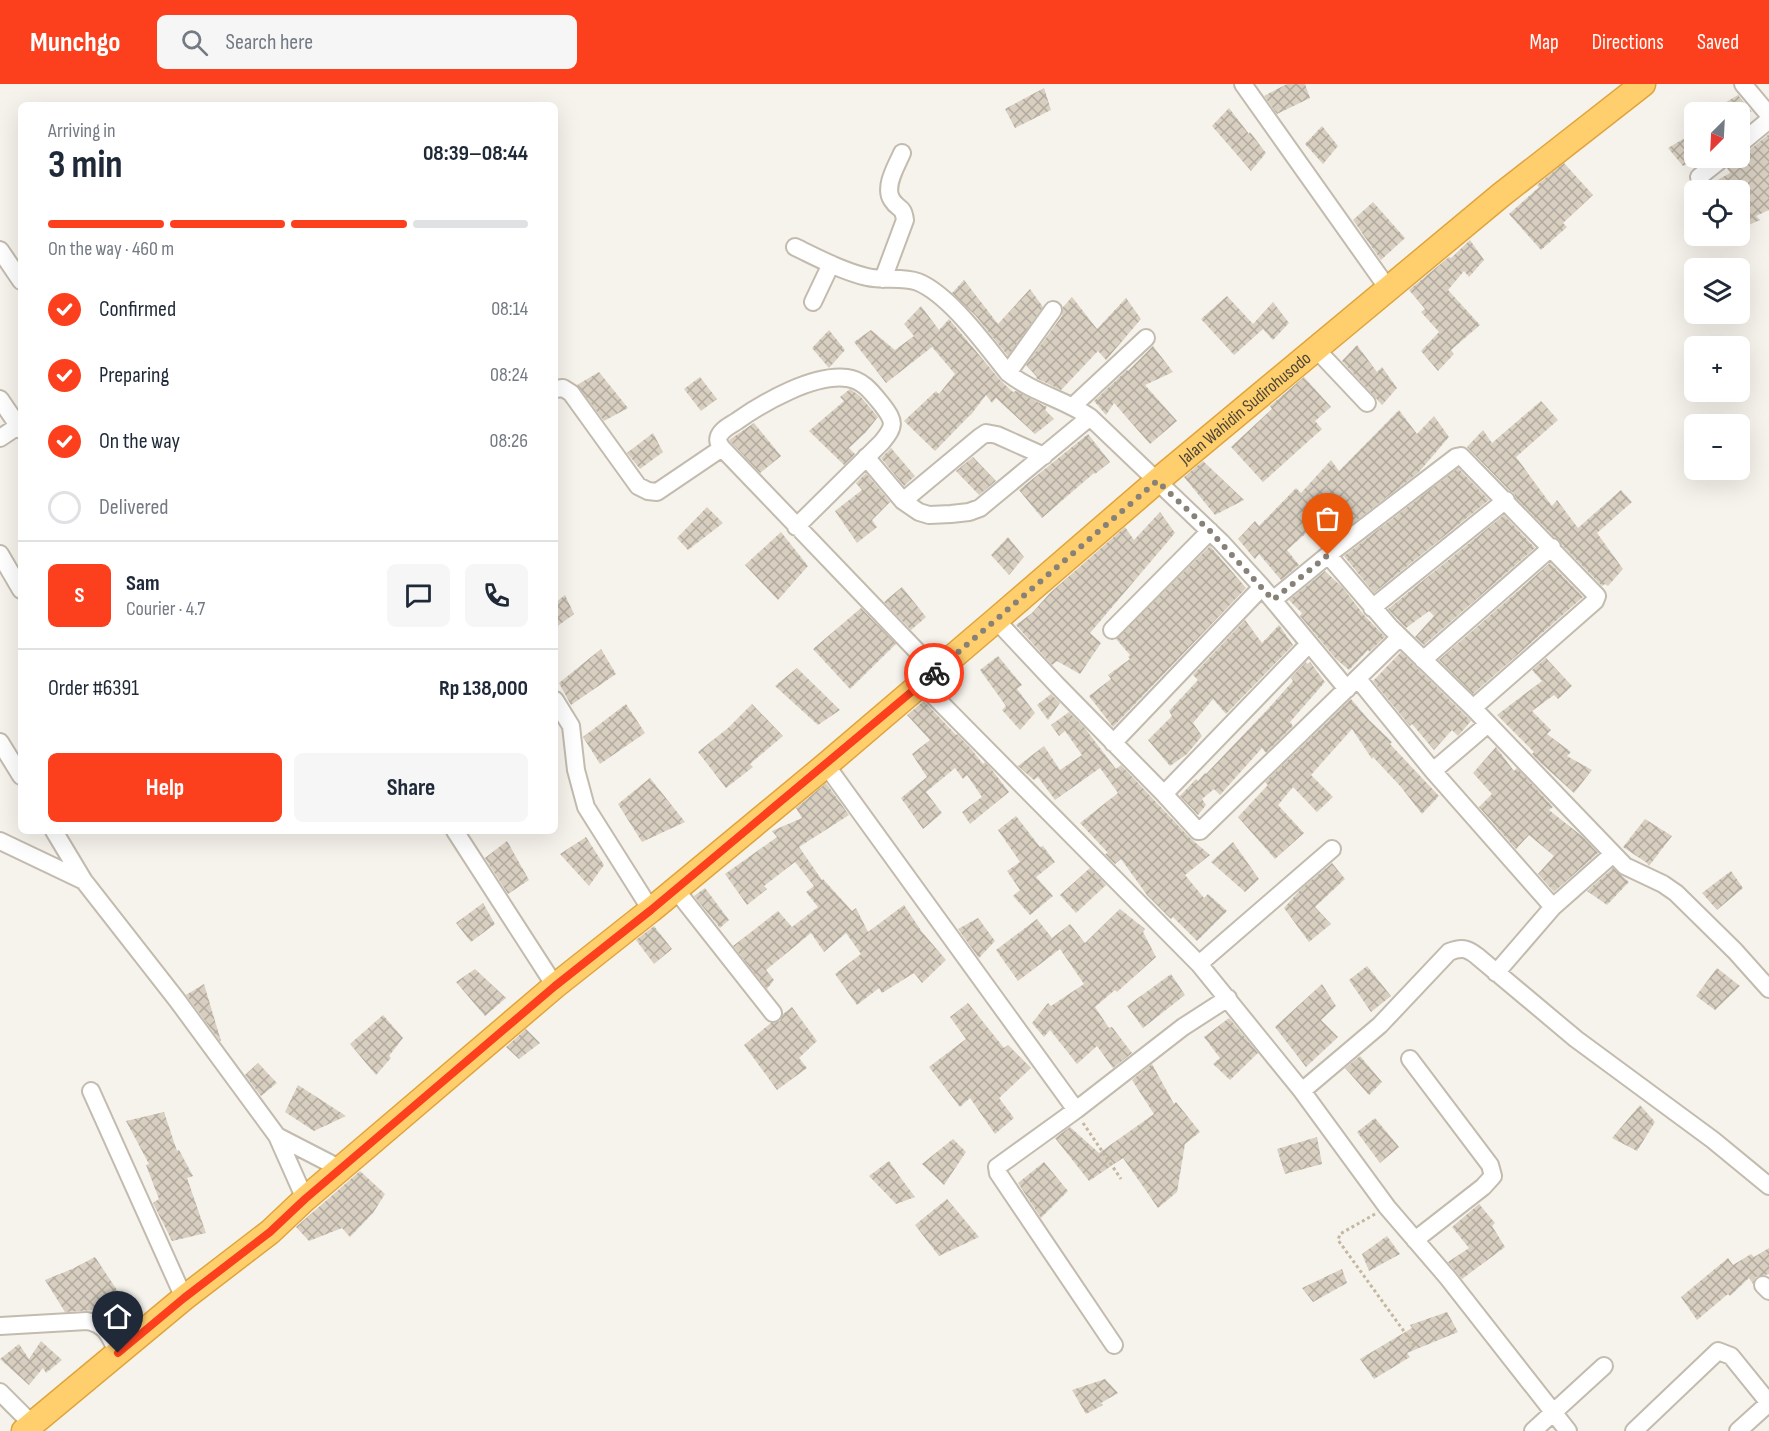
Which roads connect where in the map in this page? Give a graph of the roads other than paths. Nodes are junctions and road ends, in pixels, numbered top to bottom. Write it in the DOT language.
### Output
graph roads {
  1 [pos="1243,84"];
  2 [pos="1643,84"];
  3 [pos="1743,84"];
  4 [pos="1769,115"];
  5 [pos="1769,120"];
  6 [pos="1750,136"];
  7 [pos="902,153"];
  8 [pos="1710,168"];
  9 [pos="1699,177"];
  10 [pos="795,247"];
  11 [pos="0,250"];
  12 [pos="831,264"];
  13 [pos="18,277"];
  14 [pos="884,279"];
  15 [pos="1389,290"];
  16 [pos="813,302"];
  17 [pos="1053,310"];
  18 [pos="1146,338"];
  19 [pos="1316,350"];
  20 [pos="1008,373"];
  21 [pos="558,389"];
  22 [pos="0,399"];
  23 [pos="1367,403"];
  24 [pos="1073,406"];
  25 [pos="1090,417"];
  26 [pos="18,419"];
  27 [pos="0,438"];
  28 [pos="722,448"];
  29 [pos="1044,456"];
  30 [pos="866,457"];
  31 [pos="1157,481"];
  32 [pos="1506,500"];
  33 [pos="903,501"];
  34 [pos="796,526"];
  35 [pos="1210,531"];
  36 [pos="1552,547"];
  37 [pos="0,554"];
  38 [pos="1328,555"];
  39 [pos="18,585"];
  40 [pos="1268,593"];
  41 [pos="1372,608"];
  42 [pos="996,620"];
  43 [pos="1112,630"];
  44 [pos="1400,637"];
  45 [pos="1309,644"];
  46 [pos="1423,660"];
  47 [pos="929,677"];
  48 [pos="1352,684"];
  49 [pos="558,705"];
  50 [pos="1473,708"];
  51 [pos="1488,724"];
  52 [pos="0,742"];
  53 [pos="1113,742"];
  54 [pos="826,765"];
  55 [pos="18,771"];
  56 [pos="1433,771"];
  57 [pos="1164,794"];
  58 [pos="56,834"];
  59 [pos="457,834"];
  60 [pos="0,842"];
  61 [pos="1332,849"];
  62 [pos="1613,854"];
  63 [pos="84,881"];
  64 [pos="676,890"];
  65 [pos="1553,908"];
  66 [pos="651,910"];
  67 [pos="1199,964"];
  68 [pos="1496,973"];
  69 [pos="555,986"];
  70 [pos="1769,989"];
  71 [pos="1228,998"];
  72 [pos="773,1013"];
  73 [pos="1410,1059"];
  74 [pos="91,1091"];
  75 [pos="1302,1092"];
  76 [pos="1076,1110"];
  77 [pos="277,1136"];
  78 [pos="341,1169"];
  79 [pos="1769,1186"];
  80 [pos="305,1199"];
  81 [pos="1415,1240"];
  82 [pos="184,1298"];
  83 [pos="0,1326"];
  84 [pos="1114,1344"];
  85 [pos="118,1353"];
  86 [pos="1604,1366"];
  87 [pos="0,1392"];
  88 [pos="1769,1403"];
  89 [pos="1552,1412"];
  90 [pos="28,1427"];
  91 [pos="1533,1431"];
  92 [pos="1568,1431"];
  93 [pos="1634,1431"];
  94 [pos="1738,1431"];
  1 -- 15 [label="street"];
  2 -- 15 [label="highway, Jalan Wahidin Sudirohusodo"];
  3 -- 4 [label="street"];
  5 -- 6 [label="street"];
  7 -- 14 [label="street"];
  8 -- 9 [label="street"];
  10 -- 12 [label="street"];
  11 -- 13 [label="street"];
  12 -- 14 [label="street"];
  12 -- 16 [label="street"];
  14 -- 20 [label="street"];
  15 -- 19 [label="highway, Jalan Wahidin Sudirohusodo"];
  17 -- 20 [label="street"];
  18 -- 24 [label="street"];
  19 -- 23 [label="street"];
  19 -- 31 [label="highway, Jalan Wahidin Sudirohusodo"];
  20 -- 24 [label="street"];
  21 -- 28 [label="street"];
  22 -- 26 [label="street"];
  24 -- 25 [label="street"];
  25 -- 29 [label="street"];
  25 -- 31 [label="street"];
  26 -- 27 [label="street"];
  28 -- 30 [label="street"];
  28 -- 34 [label="street"];
  29 -- 33 [label="street"];
  29 -- 33 [label="street"];
  30 -- 33 [label="street"];
  30 -- 34 [label="street"];
  31 -- 35 [label="street"];
  31 -- 42 [label="highway, Jalan Wahidin Sudirohusodo"];
  32 -- 36 [label="street"];
  32 -- 38 [label="street"];
  32 -- 41 [label="street"];
  34 -- 47 [label="street"];
  35 -- 40 [label="street"];
  35 -- 43 [label="street"];
  36 -- 46 [label="street"];
  36 -- 50 [label="street"];
  37 -- 39 [label="street"];
  38 -- 40 [label="street"];
  38 -- 41 [label="street"];
  40 -- 45 [label="street"];
  40 -- 53 [label="street"];
  41 -- 44 [label="street"];
  42 -- 47 [label="highway, Jalan Wahidin Sudirohusodo"];
  42 -- 53 [label="street"];
  44 -- 46 [label="street"];
  44 -- 48 [label="street"];
  45 -- 48 [label="street"];
  45 -- 57 [label="street"];
  46 -- 50 [label="street"];
  47 -- 54 [label="highway, Jalan Wahidin Sudirohusodo"];
  47 -- 67 [label="street"];
  48 -- 56 [label="street"];
  48 -- 57 [label="street"];
  49 -- 66 [label="street"];
  50 -- 51 [label="street"];
  51 -- 56 [label="street"];
  51 -- 62 [label="street"];
  52 -- 55 [label="street"];
  53 -- 57 [label="street"];
  54 -- 64 [label="highway, Jalan Wahidin Sudirohusodo"];
  54 -- 76 [label="street"];
  56 -- 65 [label="street"];
  58 -- 63 [label="street"];
  59 -- 69 [label="street"];
  60 -- 63 [label="street"];
  61 -- 67 [label="street"];
  62 -- 65 [label="street"];
  62 -- 70 [label="street"];
  63 -- 77 [label="street"];
  64 -- 66 [label="highway, Jalan Wahidin Sudirohusodo"];
  64 -- 72 [label="street"];
  65 -- 68 [label="street"];
  66 -- 69 [label="highway, Jalan Wahidin Sudirohusodo"];
  67 -- 71 [label="street"];
  68 -- 75 [label="street"];
  68 -- 79 [label="street"];
  69 -- 78 [label="highway, Jalan Wahidin Sudirohusodo"];
  71 -- 75 [label="street"];
  71 -- 76 [label="street"];
  73 -- 81 [label="street"];
  74 -- 82 [label="street"];
  75 -- 81 [label="street"];
  76 -- 84 [label="street"];
  77 -- 78 [label="street"];
  77 -- 80 [label="street"];
  78 -- 80 [label="highway, Jalan Wahidin Sudirohusodo"];
  80 -- 82 [label="highway, Jalan Wahidin Sudirohusodo"];
  81 -- 89 [label="street"];
  82 -- 85 [label="highway, Jalan Wahidin Sudirohusodo"];
  83 -- 85 [label="street"];
  85 -- 90 [label="highway, Jalan Wahidin Sudirohusodo"];
  86 -- 89 [label="street"];
  87 -- 90 [label="street"];
  88 -- 93 [label="street"];
  88 -- 94 [label="street"];
  89 -- 91 [label="street"];
  89 -- 92 [label="street"];
}
